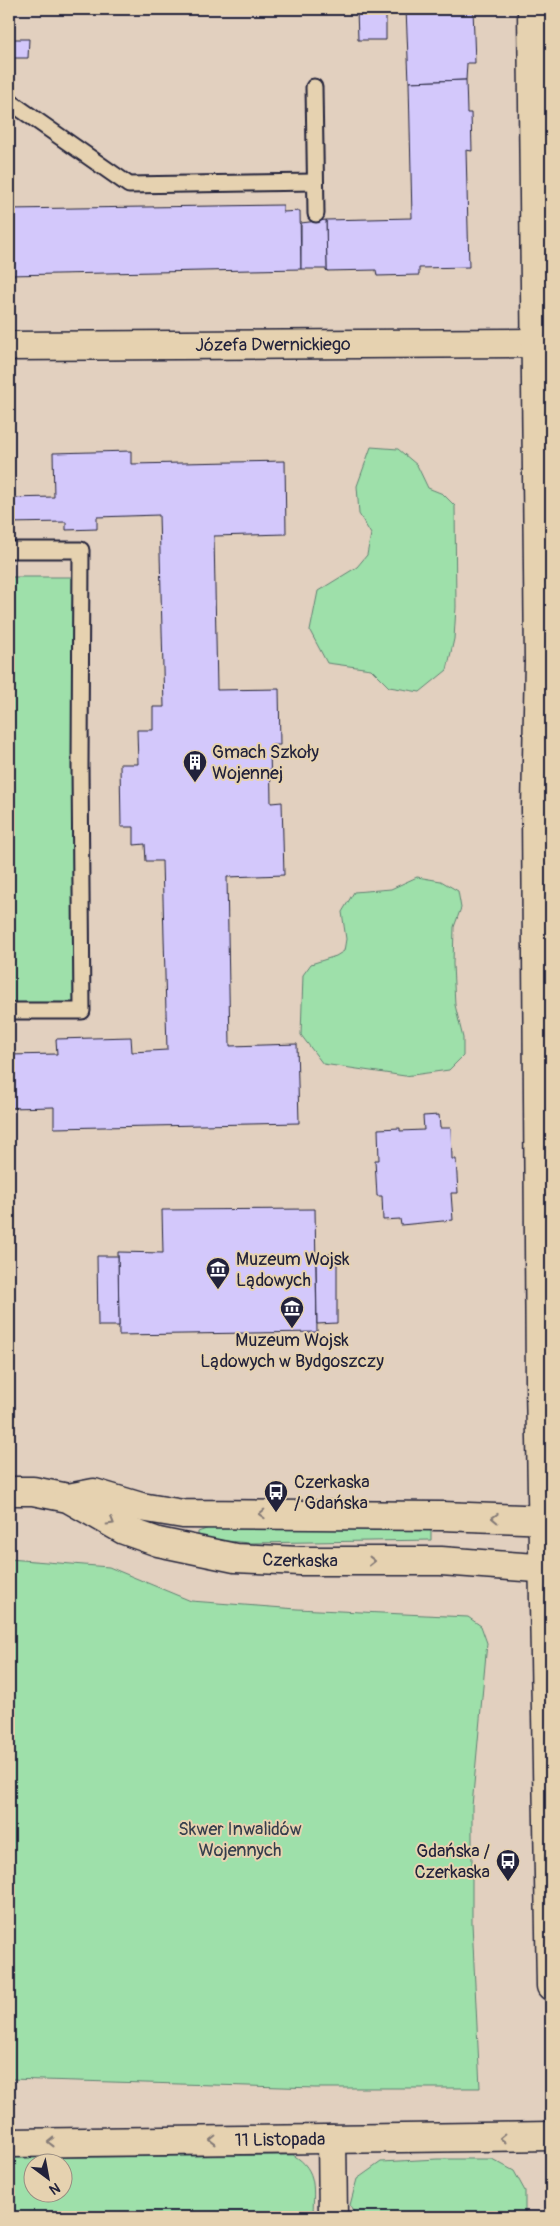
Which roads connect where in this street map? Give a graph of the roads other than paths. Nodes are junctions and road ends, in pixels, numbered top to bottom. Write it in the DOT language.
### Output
graph roads {
  1 [pos="532,9"];
  2 [pos="314,87"];
  3 [pos="9,101"];
  4 [pos="316,182"];
  5 [pos="316,214"];
  6 [pos="536,343"];
  7 [pos="9,346"];
  8 [pos="9,550"];
  9 [pos="9,1011"];
  10 [pos="545,1016"];
  11 [pos="9,1491"];
  12 [pos="68,1498"];
  13 [pos="547,1520"];
  14 [pos="548,1569"];
  15 [pos="551,1986"];
  16 [pos="551,2136"];
  17 [pos="332,2139"];
  18 [pos="9,2143"];
  19 [pos="333,2217"];
  1 -- 6 [label="street"];
  2 -- 4 [label="lane"];
  3 -- 4 [label="lane"];
  4 -- 5 [label="lane"];
  6 -- 7 [label="street, Józefa Dwernickiego"];
  6 -- 10 [label="street"];
  8 -- 9 [label="lane"];
  10 -- 13 [label="street"];
  11 -- 12 [label="street, Czerkaska"];
  13 -- 12 [label="street, Czerkaska, one-way"];
  12 -- 14 [label="street, Czerkaska, one-way"];
  13 -- 14 [label="street"];
  14 -- 15 [label="street"];
  16 -- 17 [label="street, 11 Listopada, one-way"];
  17 -- 18 [label="street, 11 Listopada, one-way"];
  17 -- 19 [label="street"];
}
